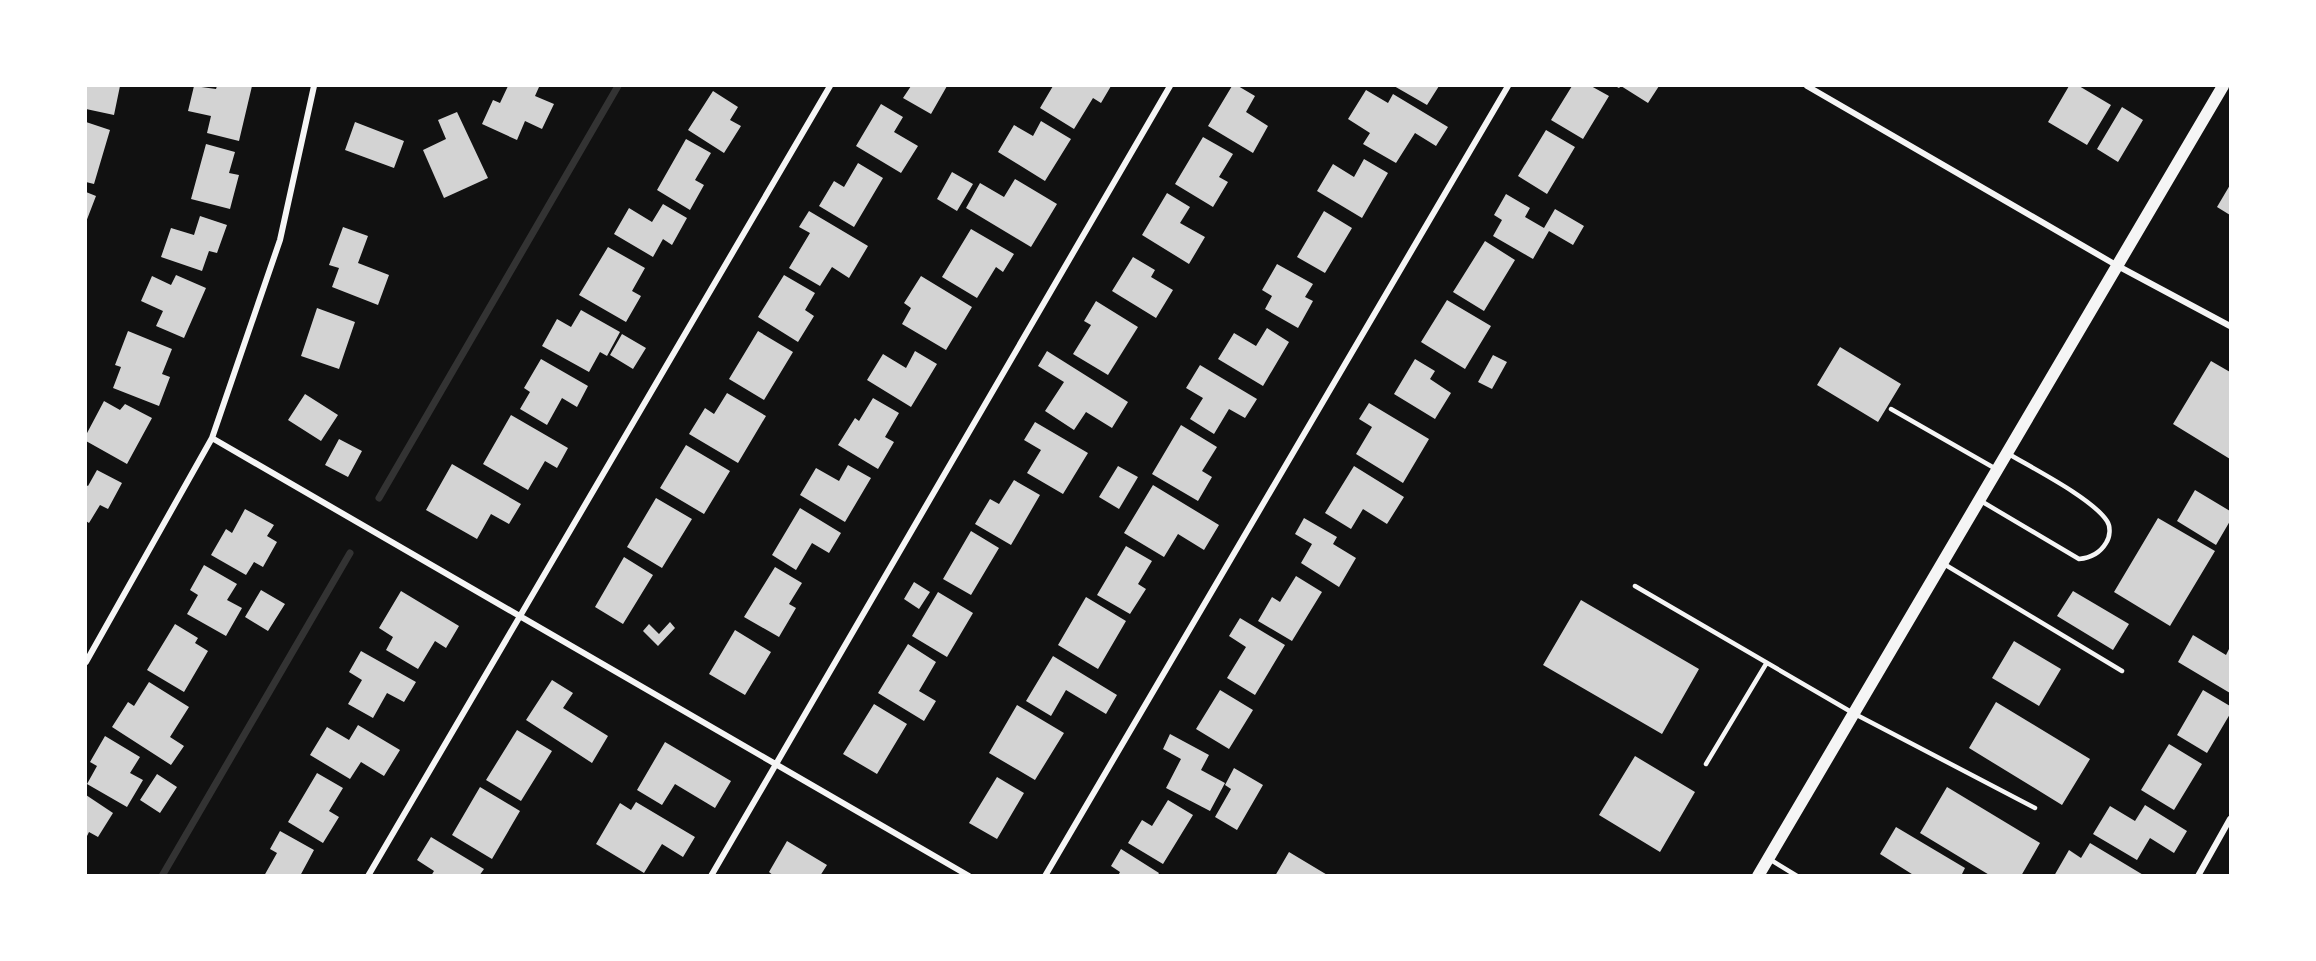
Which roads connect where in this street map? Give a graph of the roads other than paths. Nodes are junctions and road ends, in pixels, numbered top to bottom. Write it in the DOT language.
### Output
graph roads {
  1 [pos="314,86"];
  2 [pos="830,86"];
  3 [pos="1170,86"];
  4 [pos="1508,86"];
  5 [pos="1811,86"];
  6 [pos="2223,86"];
  7 [pos="2116,266"];
  8 [pos="2230,326"];
  9 [pos="1891,409"];
  10 [pos="212,438"];
  11 [pos="2006,453"];
  12 [pos="1997,469"];
  13 [pos="1979,500"];
  14 [pos="1942,563"];
  15 [pos="1635,586"];
  16 [pos="520,615"];
  17 [pos="86,662"];
  18 [pos="1766,664"];
  19 [pos="2122,671"];
  20 [pos="1853,713"];
  21 [pos="776,764"];
  22 [pos="1706,765"];
  23 [pos="2035,808"];
  24 [pos="2230,819"];
  25 [pos="1768,858"];
  26 [pos="368,876"];
  27 [pos="711,876"];
  28 [pos="969,876"];
  29 [pos="1046,876"];
  30 [pos="1758,876"];
  31 [pos="1797,876"];
  32 [pos="2198,876"];
  1 -- 10 [label="street"];
  2 -- 16 [label="street"];
  3 -- 21 [label="street"];
  4 -- 29 [label="street"];
  5 -- 7 [label="street"];
  6 -- 7 [label="main road"];
  7 -- 8 [label="street"];
  7 -- 11 [label="main road"];
  9 -- 12 [label="lane"];
  10 -- 16 [label="street"];
  10 -- 17 [label="street"];
  11 -- 12 [label="main road"];
  11 -- 13 [label="lane"];
  12 -- 13 [label="main road"];
  13 -- 14 [label="main road"];
  14 -- 19 [label="lane"];
  14 -- 20 [label="main road"];
  15 -- 18 [label="lane"];
  16 -- 21 [label="street"];
  16 -- 26 [label="street"];
  18 -- 20 [label="lane"];
  18 -- 22 [label="lane"];
  20 -- 23 [label="lane"];
  20 -- 25 [label="main road"];
  21 -- 27 [label="street"];
  21 -- 28 [label="street"];
  24 -- 32 [label="street"];
  25 -- 30 [label="main road"];
  25 -- 31 [label="lane"];
}
